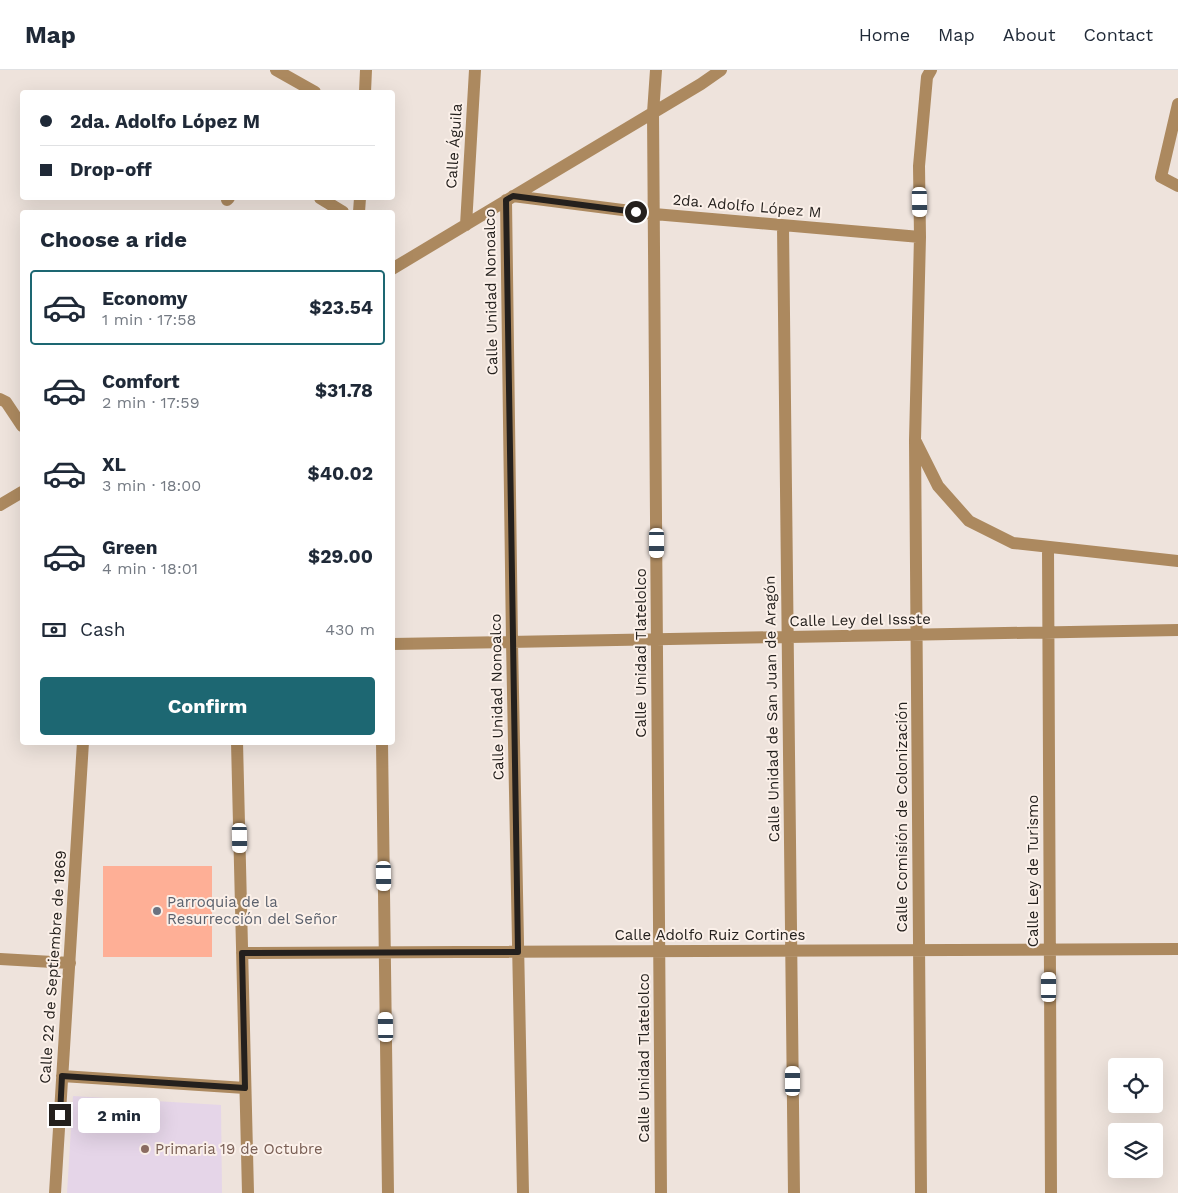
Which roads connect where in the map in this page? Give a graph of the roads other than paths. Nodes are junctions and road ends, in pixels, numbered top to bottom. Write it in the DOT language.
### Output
graph roads {
  1 [pos="276,70"];
  2 [pos="366,70"];
  3 [pos="476,70"];
  4 [pos="656,70"];
  5 [pos="721,70"];
  6 [pos="931,70"];
  7 [pos="311,90"];
  8 [pos="365,90"];
  9 [pos="1178,104"];
  10 [pos="653,113"];
  11 [pos="1178,186"];
  12 [pos="510,198"];
  13 [pos="323,200"];
  14 [pos="341,210"];
  15 [pos="654,214"];
  16 [pos="466,224"];
  17 [pos="783,226"];
  18 [pos="920,237"];
  19 [pos="395,267"];
  20 [pos="0,399"];
  21 [pos="20,423"];
  22 [pos="915,440"];
  23 [pos="20,493"];
  24 [pos="0,505"];
  25 [pos="1048,548"];
  26 [pos="1178,561"];
  27 [pos="1178,630"];
  28 [pos="1048,633"];
  29 [pos="916,635"];
  30 [pos="788,638"];
  31 [pos="657,640"];
  32 [pos="512,642"];
  33 [pos="395,644"];
  34 [pos="83,745"];
  35 [pos="237,745"];
  36 [pos="382,745"];
  37 [pos="1178,949"];
  38 [pos="919,950"];
  39 [pos="1049,950"];
  40 [pos="791,951"];
  41 [pos="518,952"];
  42 [pos="659,952"];
  43 [pos="242,953"];
  44 [pos="385,953"];
  45 [pos="0,959"];
  46 [pos="70,963"];
  47 [pos="62,1076"];
  48 [pos="245,1088"];
  49 [pos="55,1193"];
  50 [pos="248,1193"];
  51 [pos="388,1193"];
  52 [pos="523,1193"];
  53 [pos="661,1193"];
  54 [pos="794,1193"];
  55 [pos="921,1193"];
  56 [pos="1051,1193"];
  1 -- 7 [label="street"];
  2 -- 8 [label="street"];
  3 -- 16 [label="street, Calle Águila"];
  4 -- 10 [label="street, Calle Unidad Tlatelolco"];
  5 -- 10 [label="street"];
  6 -- 18 [label="street, Calle Comisión de Colonización"];
  9 -- 11 [label="street"];
  10 -- 12 [label="street"];
  10 -- 15 [label="street, Calle Unidad Tlatelolco"];
  12 -- 15 [label="street, 2da. Adolfo López M"];
  12 -- 16 [label="street"];
  12 -- 32 [label="street, Calle Unidad Nonoalco"];
  13 -- 14 [label="street"];
  15 -- 17 [label="street, 2da. Adolfo López M"];
  15 -- 31 [label="street, Calle Unidad Tlatelolco"];
  16 -- 19 [label="street"];
  17 -- 18 [label="street, 2da. Adolfo López M"];
  17 -- 30 [label="street, Calle Unidad de San Juan de Aragón"];
  18 -- 22 [label="street, Calle Comisión de Colonización"];
  20 -- 21 [label="street"];
  22 -- 25 [label="street"];
  22 -- 29 [label="street, Calle Comisión de Colonización"];
  23 -- 24 [label="street"];
  25 -- 26 [label="street"];
  25 -- 28 [label="street, Calle Ley de Turismo"];
  27 -- 28 [label="street, Calle Ley del Issste"];
  28 -- 29 [label="street, Calle Ley del Issste"];
  28 -- 39 [label="street, Calle Ley de Turismo"];
  29 -- 30 [label="street, Calle Ley del Issste"];
  29 -- 38 [label="street, Calle Comisión de Colonización"];
  30 -- 31 [label="street, Calle Ley del Issste"];
  30 -- 40 [label="street, Calle Unidad de San Juan de Aragón"];
  31 -- 32 [label="street, Calle Ley del Issste"];
  31 -- 42 [label="street, Calle Unidad Tlatelolco"];
  32 -- 33 [label="street, Calle Ley del Issste"];
  32 -- 41 [label="street, Calle Unidad Nonoalco"];
  34 -- 46 [label="street, Calle 22 de Septiembre de 1869"];
  35 -- 43 [label="street"];
  36 -- 44 [label="street"];
  37 -- 39 [label="street, Calle Adolfo Ruiz Cortines"];
  38 -- 39 [label="street, Calle Adolfo Ruiz Cortines"];
  38 -- 40 [label="street, Calle Adolfo Ruiz Cortines"];
  38 -- 55 [label="street, Calle Comisión de Colonización"];
  39 -- 56 [label="street, Calle Ley de Turismo"];
  40 -- 42 [label="street, Calle Adolfo Ruiz Cortines"];
  40 -- 54 [label="street, Calle Unidad de San Juan de Aragón"];
  41 -- 42 [label="street, Calle Adolfo Ruiz Cortines"];
  41 -- 44 [label="street, Calle Adolfo Ruiz Cortines"];
  41 -- 52 [label="street, Calle Unidad Nonoalco"];
  42 -- 53 [label="street, Calle Unidad Tlatelolco"];
  43 -- 44 [label="street, Calle Adolfo Ruiz Cortines"];
  43 -- 48 [label="street"];
  44 -- 51 [label="street"];
  45 -- 46 [label="street"];
  46 -- 47 [label="street, Calle 22 de Septiembre de 1869"];
  47 -- 48 [label="street"];
  47 -- 49 [label="street, Calle 22 de Septiembre de 1869"];
  48 -- 50 [label="street"];
}
